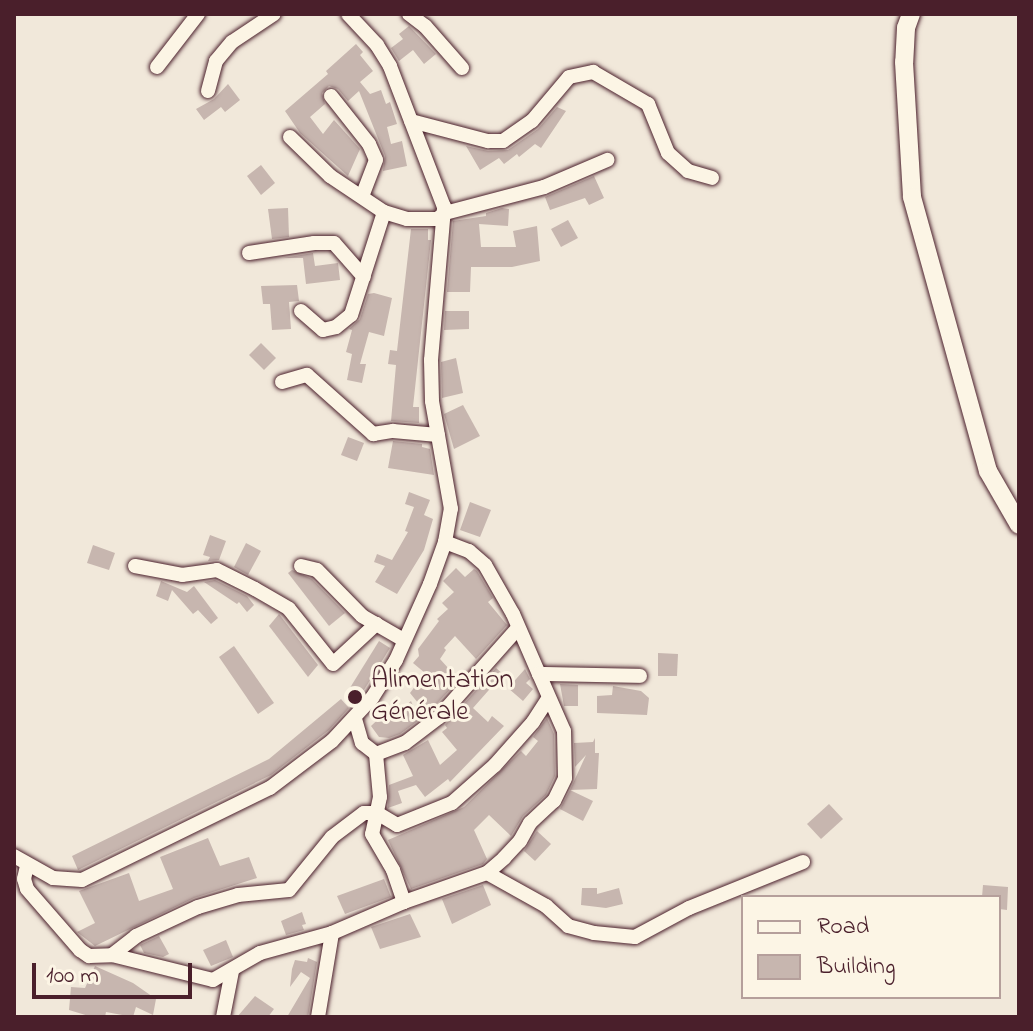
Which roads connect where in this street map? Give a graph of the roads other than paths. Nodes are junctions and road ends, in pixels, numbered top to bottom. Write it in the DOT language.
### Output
graph roads {
  1 [pos="198,14"];
  2 [pos="274,14"];
  3 [pos="348,14"];
  4 [pos="409,14"];
  5 [pos="911,14"];
  6 [pos="157,67"];
  7 [pos="462,68"];
  8 [pos="208,91"];
  9 [pos="331,96"];
  10 [pos="411,121"];
  11 [pos="290,137"];
  12 [pos="607,160"];
  13 [pos="712,178"];
  14 [pos="362,196"];
  15 [pos="384,212"];
  16 [pos="445,213"];
  17 [pos="249,253"];
  18 [pos="364,277"];
  19 [pos="301,311"];
  20 [pos="282,382"];
  21 [pos="438,435"];
  22 [pos="1019,525"];
  23 [pos="445,542"];
  24 [pos="135,566"];
  25 [pos="301,566"];
  26 [pos="376,624"];
  27 [pos="518,628"];
  28 [pos="404,640"];
  29 [pos="539,674"];
  30 [pos="640,676"];
  31 [pos="548,699"];
  32 [pos="355,719"];
  33 [pos="376,754"];
  34 [pos="377,813"];
  35 [pos="14,856"];
  36 [pos="803,862"];
  37 [pos="27,866"];
  38 [pos="487,873"];
  39 [pos="404,902"];
  40 [pos="332,933"];
  41 [pos="112,955"];
  42 [pos="232,971"];
  43 [pos="223,1017"];
  44 [pos="318,1017"];
  1 -- 6 [label="street"];
  2 -- 8 [label="street"];
  3 -- 10 [label="street"];
  4 -- 7 [label="street"];
  5 -- 22 [label="main road"];
  9 -- 14 [label="street"];
  10 -- 13 [label="street"];
  10 -- 16 [label="street"];
  11 -- 14 [label="street"];
  12 -- 16 [label="street"];
  14 -- 15 [label="street"];
  15 -- 16 [label="street"];
  15 -- 18 [label="street"];
  16 -- 21 [label="street"];
  17 -- 18 [label="street"];
  18 -- 19 [label="street"];
  20 -- 21 [label="street"];
  21 -- 23 [label="street"];
  23 -- 27 [label="street"];
  23 -- 28 [label="street"];
  24 -- 26 [label="street"];
  25 -- 26 [label="street"];
  26 -- 28 [label="street"];
  27 -- 29 [label="street"];
  27 -- 33 [label="street"];
  28 -- 32 [label="street"];
  29 -- 30 [label="street"];
  29 -- 31 [label="street"];
  31 -- 34 [label="street"];
  31 -- 38 [label="street"];
  32 -- 33 [label="street"];
  32 -- 37 [label="street"];
  33 -- 34 [label="street"];
  34 -- 39 [label="street"];
  34 -- 41 [label="street"];
  35 -- 37 [label="street"];
  36 -- 38 [label="street"];
  37 -- 41 [label="street"];
  38 -- 39 [label="street"];
  39 -- 40 [label="street"];
  40 -- 42 [label="street"];
  40 -- 44 [label="street"];
  41 -- 42 [label="street"];
  42 -- 43 [label="street"];
}
